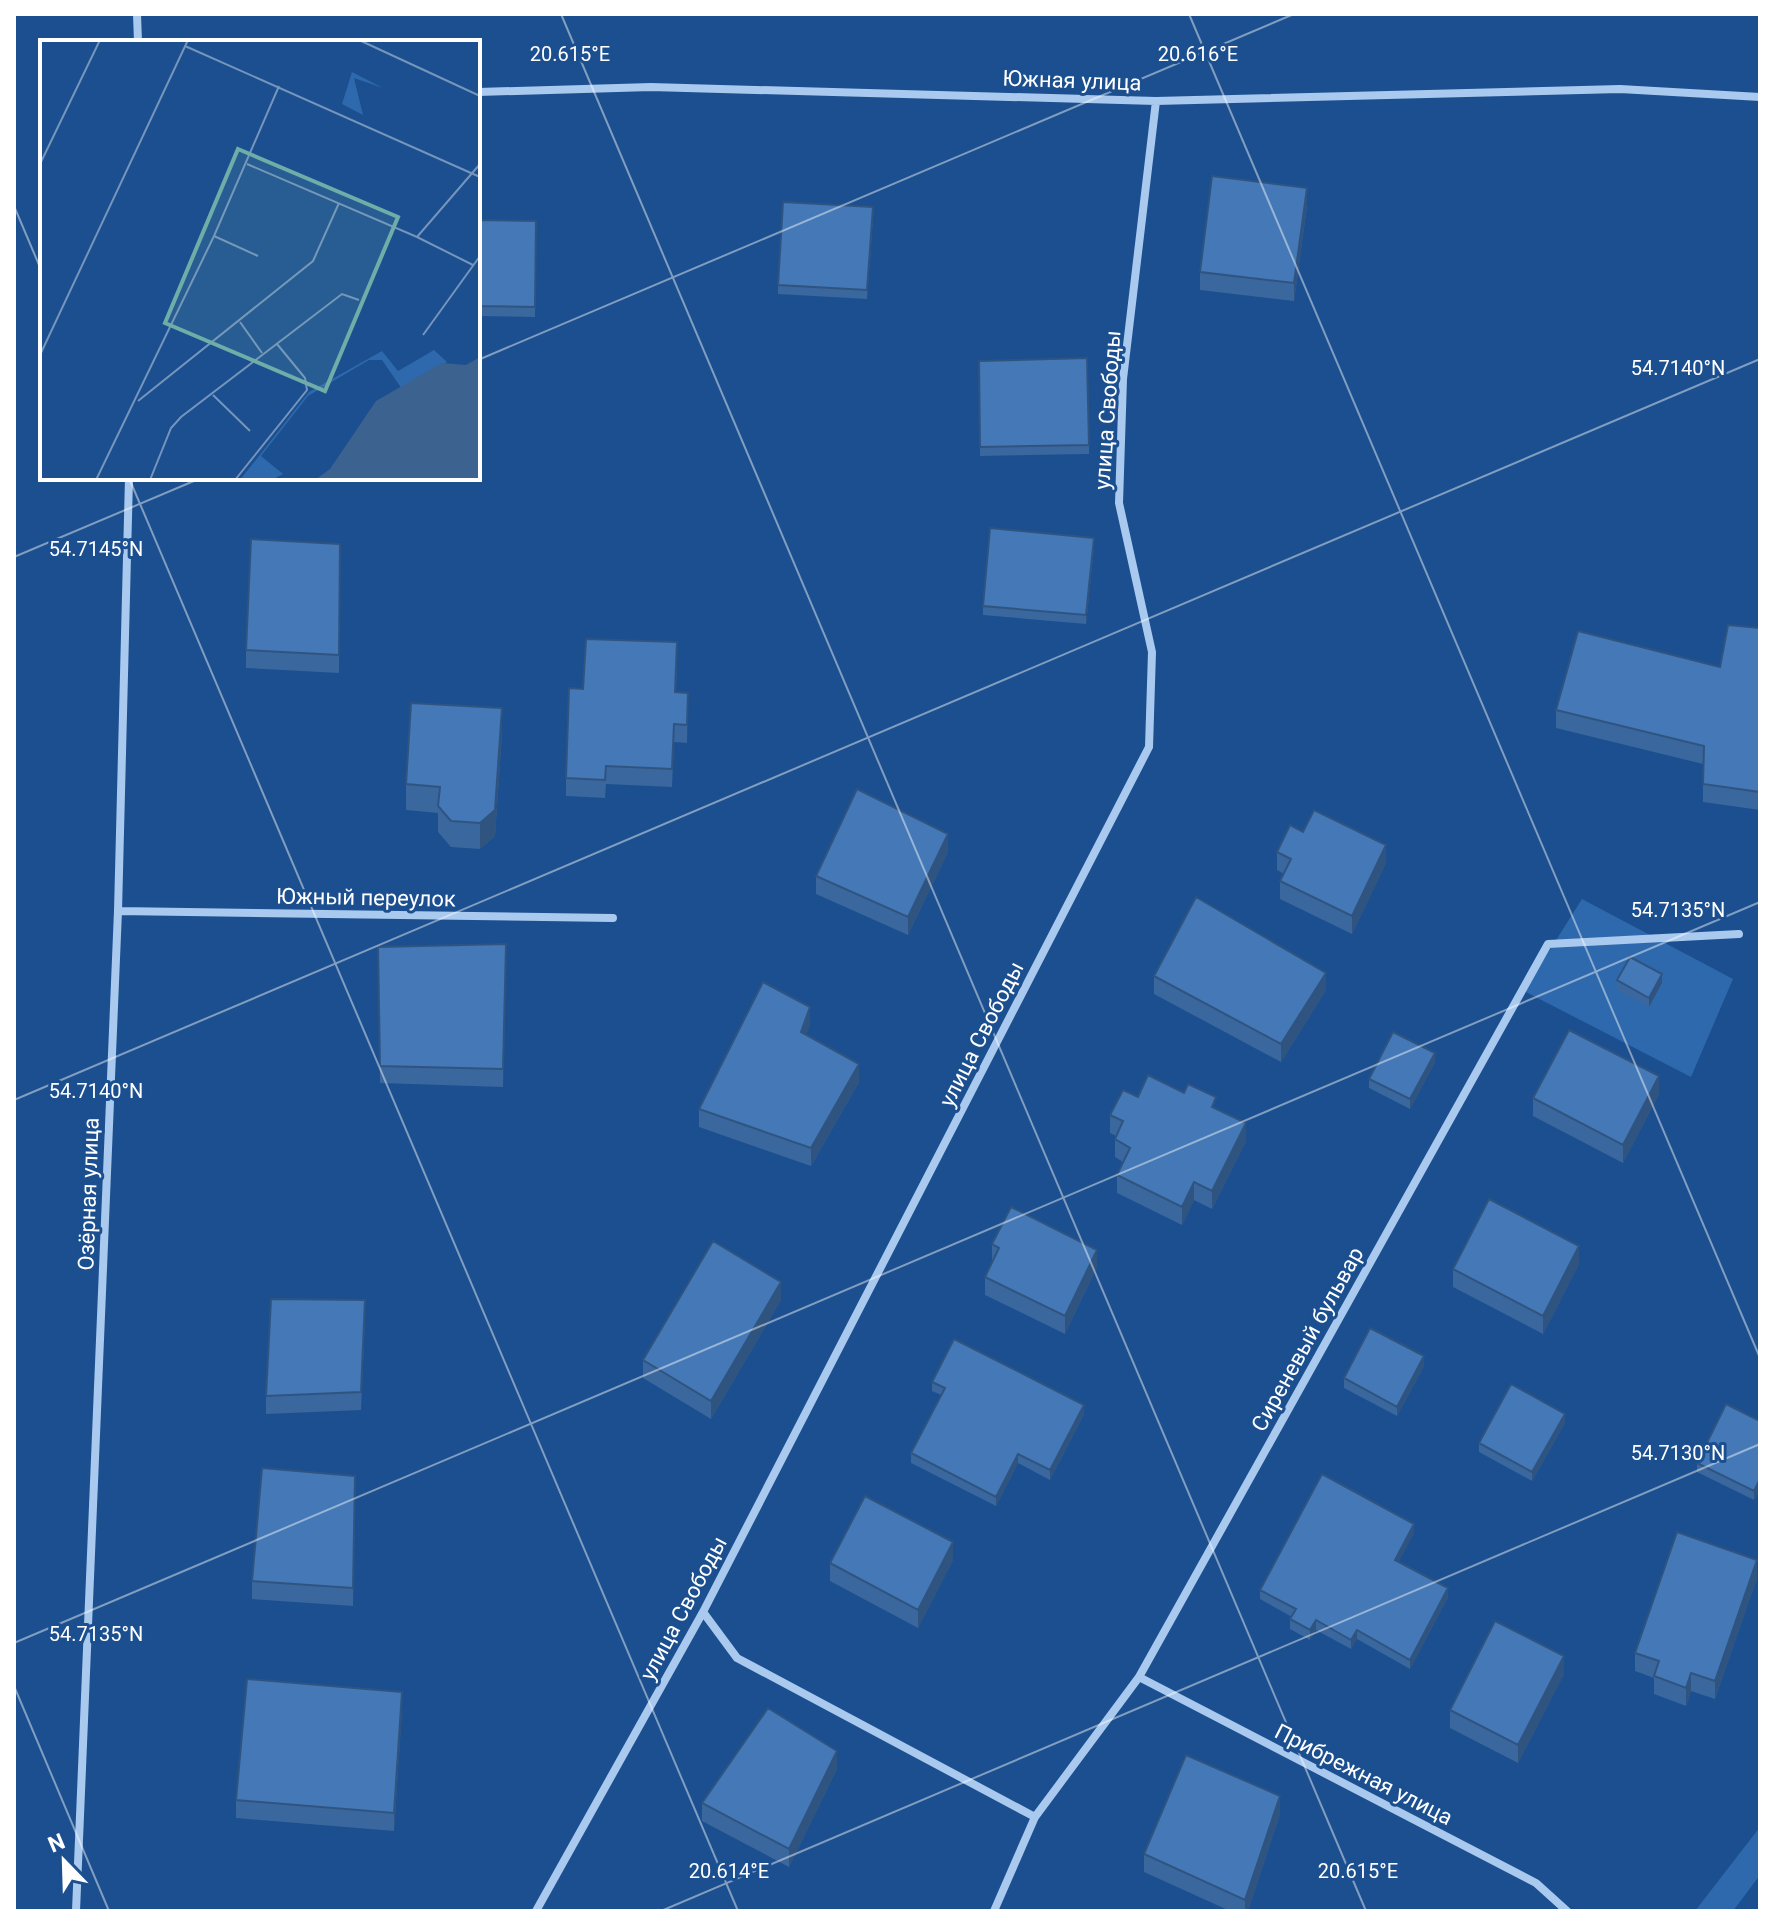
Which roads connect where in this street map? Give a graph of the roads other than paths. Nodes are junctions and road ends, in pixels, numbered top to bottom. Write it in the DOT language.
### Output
graph roads {
  1 [pos="137,14"];
  2 [pos="138,40"];
  3 [pos="480,92"];
  4 [pos="1760,97"];
  5 [pos="1156,101"];
  6 [pos="129,480"];
  7 [pos="118,911"];
  8 [pos="613,918"];
  9 [pos="1739,934"];
  10 [pos="703,1612"];
  11 [pos="1139,1677"];
  12 [pos="1035,1817"];
  13 [pos="76,1911"];
  14 [pos="536,1911"];
  15 [pos="994,1911"];
  16 [pos="1567,1911"];
  1 -- 2 [label="street"];
  3 -- 5 [label="street, Южная улица"];
  4 -- 5 [label="street, Южная улица"];
  5 -- 10 [label="street, улица Свободы"];
  6 -- 7 [label="street, Озёрная улица"];
  7 -- 8 [label="street, Южный переулок"];
  7 -- 13 [label="street, Озёрная улица"];
  9 -- 11 [label="street, Сиреневый бульвар"];
  10 -- 12 [label="street"];
  10 -- 14 [label="street, улица Свободы"];
  11 -- 12 [label="street, Сиреневый бульвар"];
  11 -- 16 [label="street, Прибрежная улица"];
  12 -- 15 [label="street, Сиреневый бульвар"];
}
